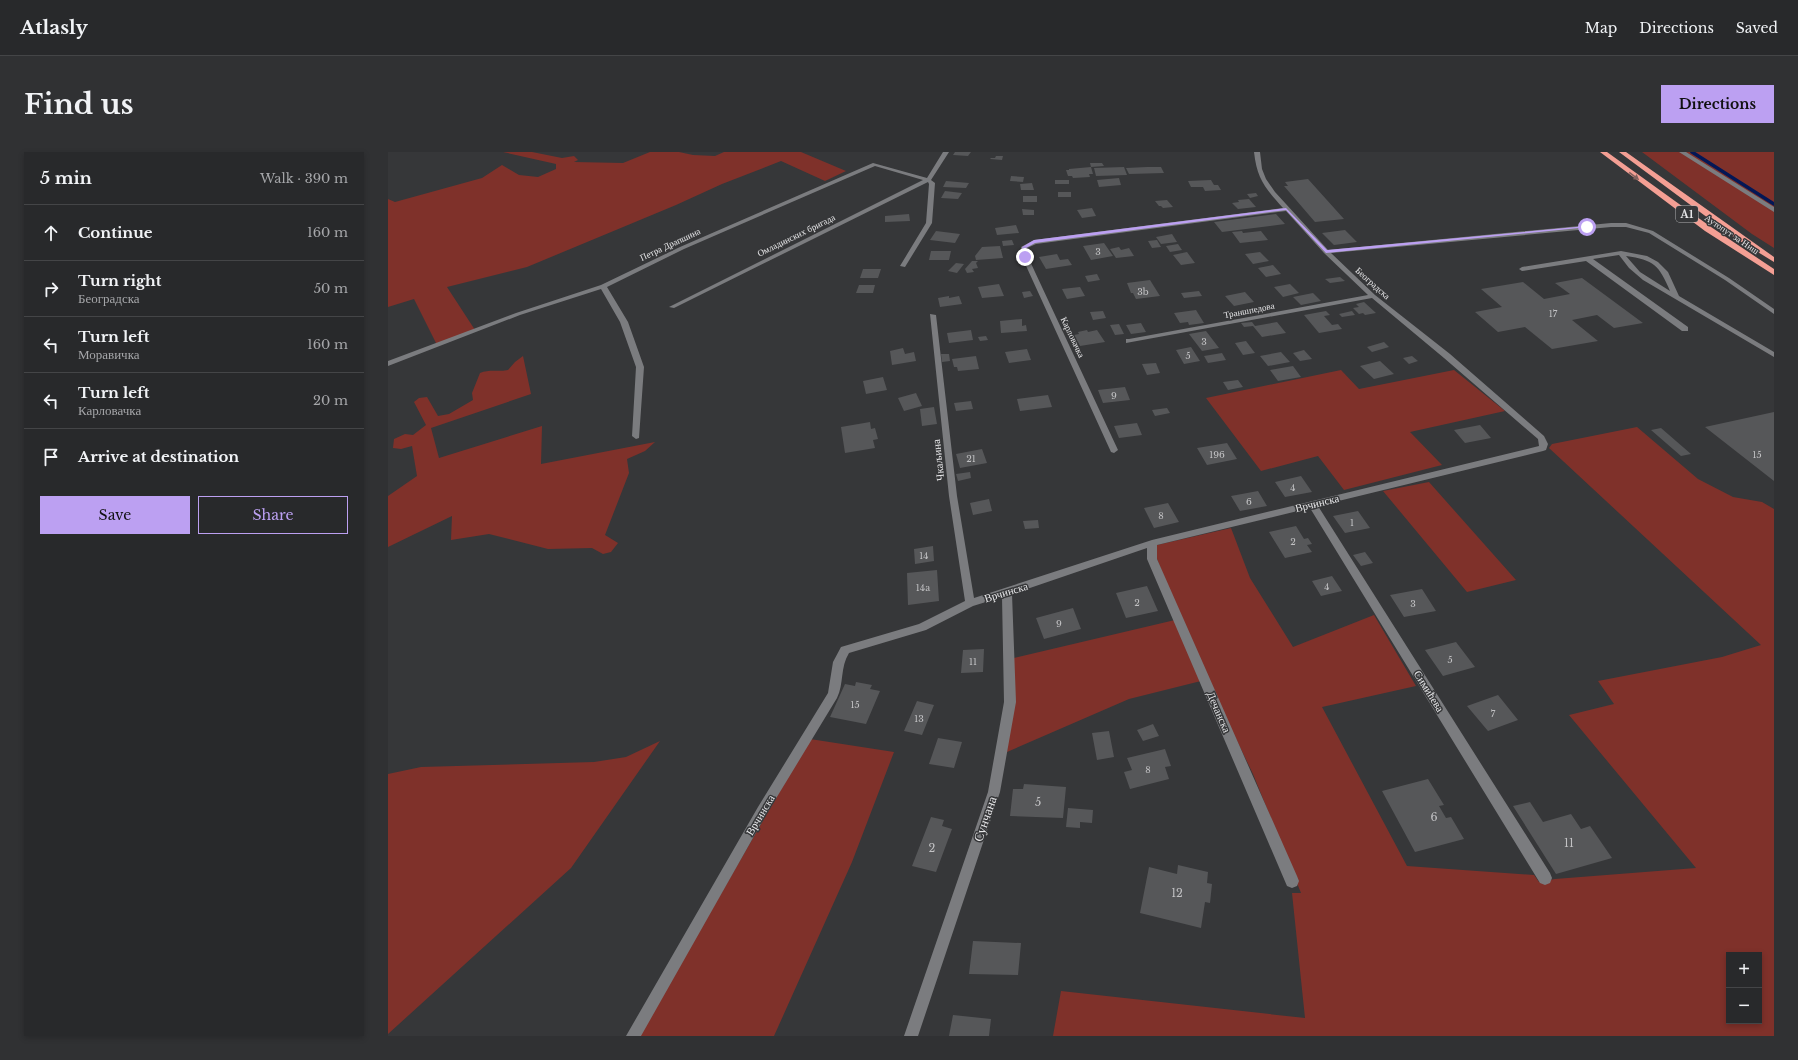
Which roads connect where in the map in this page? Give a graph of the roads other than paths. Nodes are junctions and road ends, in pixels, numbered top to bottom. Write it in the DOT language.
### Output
graph roads {
  1 [pos="946,152"];
  2 [pos="1257,152"];
  3 [pos="1603,152"];
  4 [pos="1622,152"];
  5 [pos="1682,152"];
  6 [pos="928,180"];
  7 [pos="1286,209"];
  8 [pos="1774,210"];
  9 [pos="1326,252"];
  10 [pos="1620,253"];
  11 [pos="1588,259"];
  12 [pos="1774,260"];
  13 [pos="903,266"];
  14 [pos="1522,269"];
  15 [pos="1774,273"];
  16 [pos="603,286"];
  17 [pos="1373,296"];
  18 [pos="1676,298"];
  19 [pos="672,306"];
  20 [pos="1774,312"];
  21 [pos="932,315"];
  22 [pos="1685,329"];
  23 [pos="1130,341"];
  24 [pos="1774,355"];
  25 [pos="388,364"];
  26 [pos="1505,406"];
  27 [pos="636,436"];
  28 [pos="1114,450"];
  29 [pos="1313,505"];
  30 [pos="1152,543"];
  31 [pos="1007,592"];
  32 [pos="970,602"];
  33 [pos="1545,878"];
  34 [pos="1292,880"];
  35 [pos="632,1036"];
  36 [pos="911,1036"];
  1 -- 6 [label="street"];
  2 -- 7 [label="street, Београдска"];
  3 -- 15 [label="highway, Аутопут за Ниш / A1, one-way"];
  4 -- 12 [label="highway, Аутопут за Ниш / A1"];
  5 -- 8 [label="street"];
  6 -- 13 [label="street"];
  6 -- 16 [label="street, Петра Драпшина"];
  6 -- 19 [label="street, Омладинских бригада"];
  7 -- 9 [label="street, Београдска"];
  7 -- 28 [label="street, Карловачка"];
  9 -- 17 [label="street, Београдска"];
  9 -- 20 [label="street"];
  10 -- 11 [label="street"];
  10 -- 18 [label="street"];
  10 -- 18 [label="street"];
  11 -- 14 [label="street"];
  11 -- 22 [label="street"];
  16 -- 25 [label="street, Петра Драпшина"];
  16 -- 27 [label="street"];
  17 -- 23 [label="street, Траншпедова"];
  17 -- 26 [label="street, Београдска"];
  18 -- 24 [label="street"];
  21 -- 32 [label="street, Чкаљина"];
  26 -- 29 [label="street, Врчинска"];
  29 -- 30 [label="street, Врчинска"];
  29 -- 33 [label="street, Симићева"];
  30 -- 31 [label="street, Врчинска"];
  30 -- 34 [label="street, Дечанска"];
  31 -- 32 [label="street, Врчинска"];
  31 -- 36 [label="street, Сунчана"];
  32 -- 35 [label="street, Врчинска"];
}
